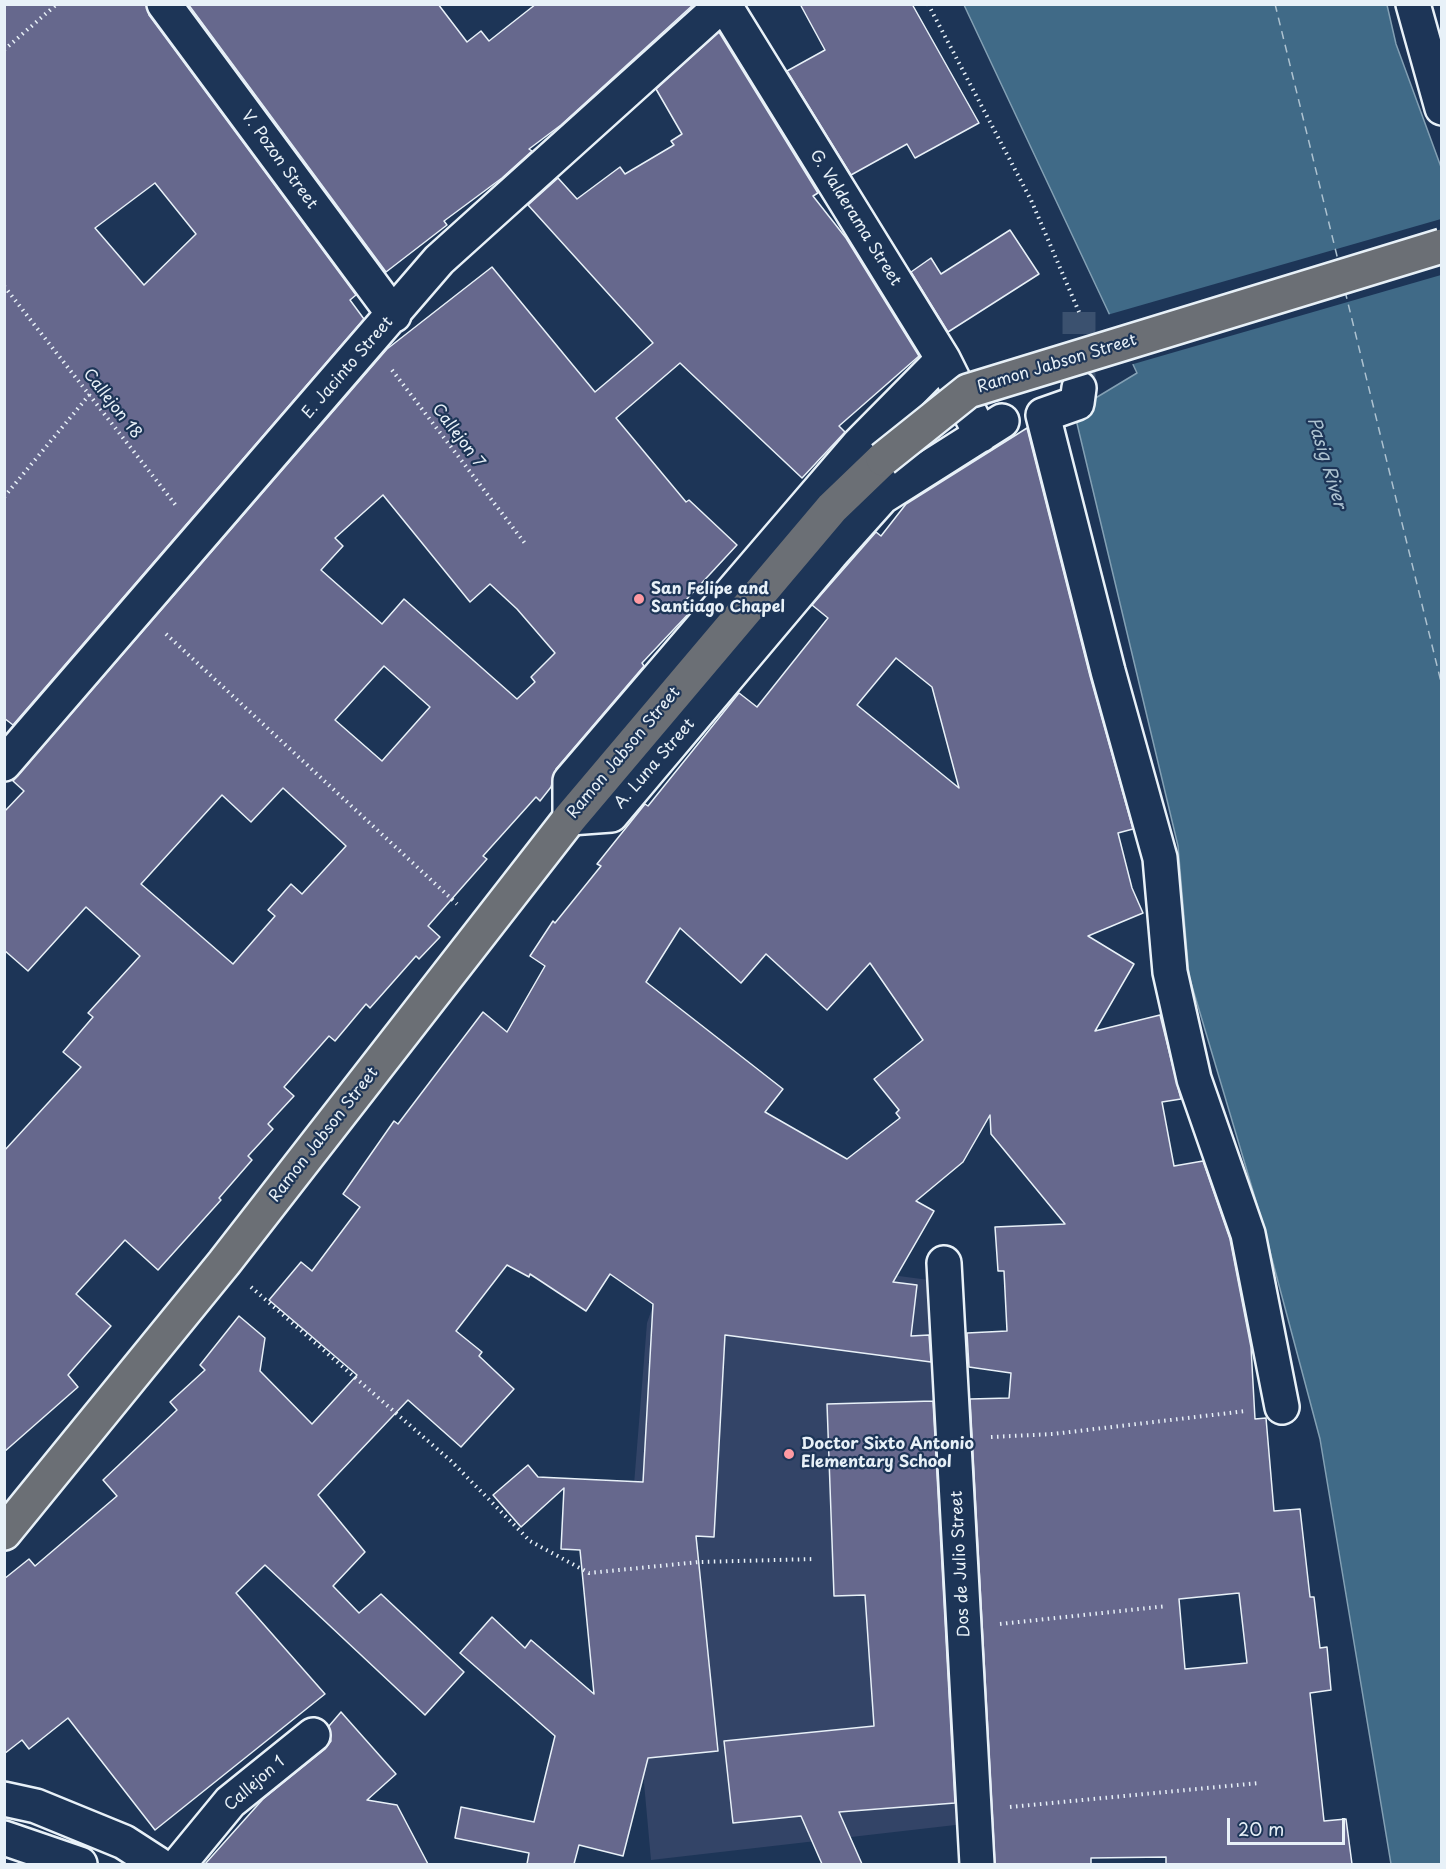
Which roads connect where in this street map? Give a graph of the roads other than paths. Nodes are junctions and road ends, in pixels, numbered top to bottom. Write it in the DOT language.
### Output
graph roads {
  1 [pos="164,4"];
  2 [pos="724,4"];
  3 [pos="1413,4"];
  4 [pos="1442,108"];
  5 [pos="1442,246"];
  6 [pos="394,315"];
  7 [pos="943,359"];
  8 [pos="1079,388"];
  9 [pos="992,428"];
  10 [pos="4,764"];
  11 [pos="570,818"];
  12 [pos="944,1263"];
  13 [pos="1282,1407"];
  14 [pos="4,1533"];
  15 [pos="313,1735"];
  16 [pos="4,1799"];
  17 [pos="4,1838"];
  18 [pos="80,1864"];
  19 [pos="158,1864"];
  20 [pos="179,1864"];
  21 [pos="977,1864"];
  1 -- 6 [label="street, V. Pozon Street"];
  2 -- 6 [label="street, E. Jacinto Street"];
  2 -- 7 [label="street, G. Valderama Street"];
  3 -- 4 [label="street"];
  5 -- 11 [label="main road, Ramon Jabson Street, bridge"];
  6 -- 10 [label="street, E. Jacinto Street"];
  7 -- 9 [label="street, G. Valderama Street"];
  7 -- 11 [label="street"];
  8 -- 13 [label="street"];
  9 -- 11 [label="street, A. Luna Street"];
  11 -- 14 [label="main road, Ramon Jabson Street"];
  12 -- 21 [label="street, Dos de Julio Street"];
  15 -- 20 [label="street, Callejon 1"];
  16 -- 19 [label="street"];
  17 -- 18 [label="street"];
}
